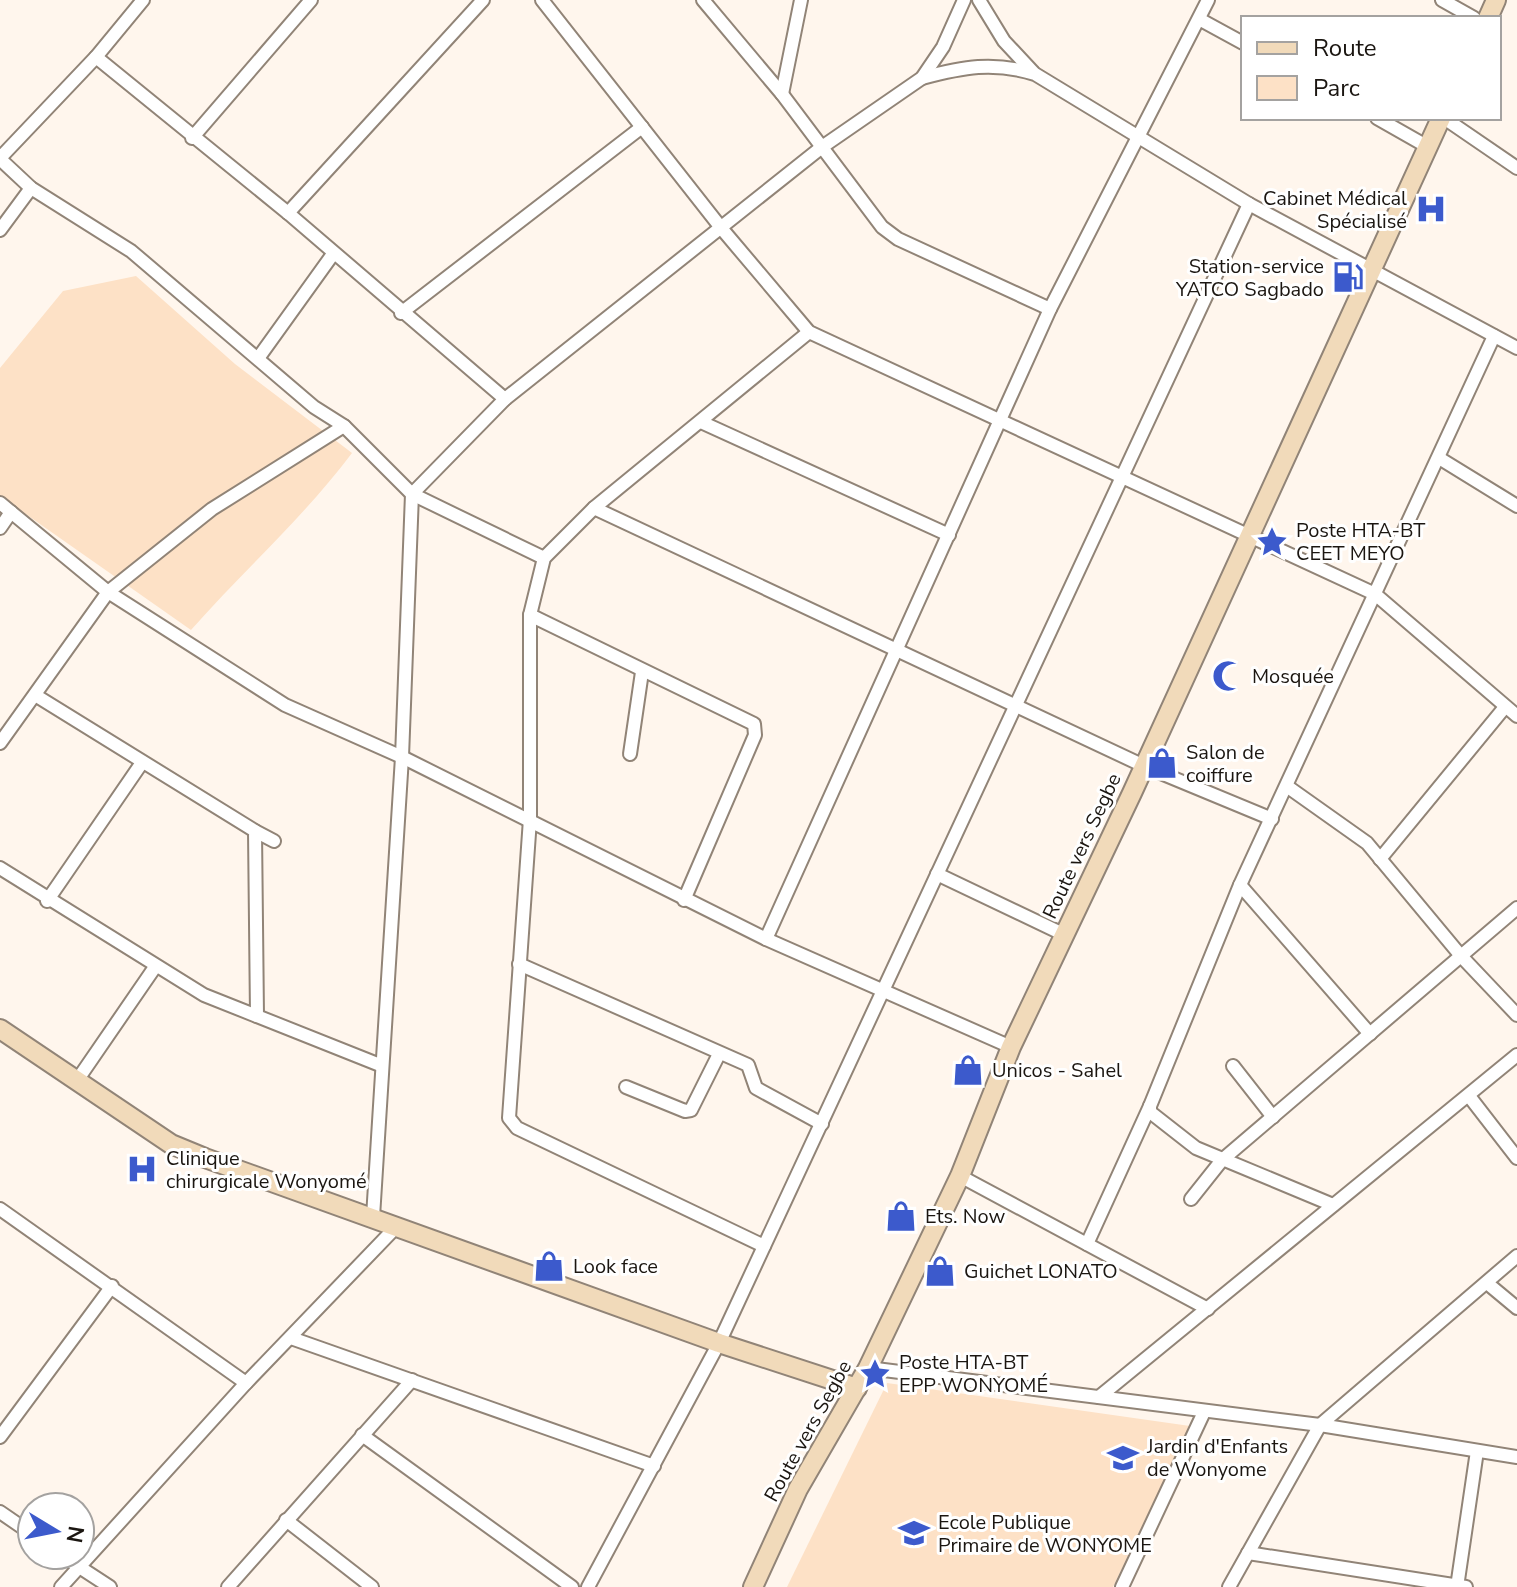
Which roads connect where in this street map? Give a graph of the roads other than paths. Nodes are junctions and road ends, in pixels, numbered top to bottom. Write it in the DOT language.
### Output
graph roads {
  1 [pos="143,0"];
  2 [pos="311,0"];
  3 [pos="483,0"];
  4 [pos="542,0"];
  5 [pos="703,0"];
  6 [pos="801,0"];
  7 [pos="964,0"];
  8 [pos="979,0"];
  9 [pos="1442,0"];
  10 [pos="1205,1"];
  11 [pos="1470,16"];
  12 [pos="1199,19"];
  13 [pos="1241,42"];
  14 [pos="96,57"];
  15 [pos="1035,74"];
  16 [pos="922,78"];
  17 [pos="782,94"];
  18 [pos="1381,120"];
  19 [pos="1442,120"];
  20 [pos="1446,120"];
  21 [pos="642,127"];
  22 [pos="1138,137"];
  23 [pos="192,138"];
  24 [pos="822,147"];
  25 [pos="1428,147"];
  26 [pos="0,159"];
  27 [pos="1517,168"];
  28 [pos="31,188"];
  29 [pos="1249,204"];
  30 [pos="288,213"];
  31 [pos="722,229"];
  32 [pos="0,230"];
  33 [pos="333,254"];
  34 [pos="1373,268"];
  35 [pos="1050,309"];
  36 [pos="401,313"];
  37 [pos="809,332"];
  38 [pos="1494,336"];
  39 [pos="1517,348"];
  40 [pos="259,357"];
  41 [pos="505,399"];
  42 [pos="701,422"];
  43 [pos="1002,423"];
  44 [pos="344,426"];
  45 [pos="1439,458"];
  46 [pos="1120,478"];
  47 [pos="412,494"];
  48 [pos="0,503"];
  49 [pos="1517,506"];
  50 [pos="594,508"];
  51 [pos="11,512"];
  52 [pos="0,528"];
  53 [pos="949,535"];
  54 [pos="1250,537"];
  55 [pos="544,558"];
  56 [pos="108,592"];
  57 [pos="1375,594"];
  58 [pos="530,615"];
  59 [pos="897,650"];
  60 [pos="642,672"];
  61 [pos="35,695"];
  62 [pos="1014,706"];
  63 [pos="1505,707"];
  64 [pos="1517,716"];
  65 [pos="0,743"];
  66 [pos="630,754"];
  67 [pos="402,757"];
  68 [pos="141,764"];
  69 [pos="1144,766"];
  70 [pos="1288,787"];
  71 [pos="530,819"];
  72 [pos="1272,819"];
  73 [pos="255,831"];
  74 [pos="274,841"];
  75 [pos="1380,859"];
  76 [pos="0,868"];
  77 [pos="937,874"];
  78 [pos="1240,885"];
  79 [pos="684,900"];
  80 [pos="47,901"];
  81 [pos="1517,908"];
  82 [pos="1065,935"];
  83 [pos="766,939"];
  84 [pos="1461,956"];
  85 [pos="519,964"];
  86 [pos="155,967"];
  87 [pos="883,990"];
  88 [pos="1517,1015"];
  89 [pos="257,1016"];
  90 [pos="0,1029"];
  91 [pos="1370,1034"];
  92 [pos="1011,1047"];
  93 [pos="719,1054"];
  94 [pos="1517,1055"];
  95 [pos="380,1065"];
  96 [pos="1233,1066"];
  97 [pos="76,1082"];
  98 [pos="626,1087"];
  99 [pos="1469,1096"];
  100 [pos="1150,1106"];
  101 [pos="1273,1117"];
  102 [pos="822,1124"];
  103 [pos="1517,1158"];
  104 [pos="1222,1160"];
  105 [pos="960,1176"];
  106 [pos="1191,1199"];
  107 [pos="1333,1205"];
  108 [pos="2,1214"];
  109 [pos="373,1217"];
  110 [pos="397,1226"];
  111 [pos="1087,1244"];
  112 [pos="764,1246"];
  113 [pos="1517,1256"];
  114 [pos="1487,1283"];
  115 [pos="112,1286"];
  116 [pos="1517,1308"];
  117 [pos="1208,1309"];
  118 [pos="291,1338"];
  119 [pos="719,1343"];
  120 [pos="868,1368"];
  121 [pos="412,1380"];
  122 [pos="246,1383"];
  123 [pos="857,1388"];
  124 [pos="1099,1397"];
  125 [pos="1204,1412"];
  126 [pos="1320,1425"];
  127 [pos="362,1435"];
  128 [pos="0,1437"];
  129 [pos="1477,1451"];
  130 [pos="1517,1457"];
  131 [pos="654,1466"];
  132 [pos="286,1520"];
  133 [pos="96,1547"];
  134 [pos="1248,1553"];
  135 [pos="75,1571"];
  136 [pos="84,1571"];
  137 [pos="61,1587"];
  138 [pos="110,1587"];
  139 [pos="228,1587"];
  140 [pos="372,1587"];
  141 [pos="572,1587"];
  142 [pos="588,1587"];
  143 [pos="753,1587"];
  144 [pos="1122,1587"];
  145 [pos="1229,1587"];
  146 [pos="1460,1587"];
  1 -- 14 [label="street"];
  2 -- 23 [label="street"];
  3 -- 30 [label="street"];
  4 -- 21 [label="street"];
  5 -- 17 [label="street"];
  6 -- 17 [label="street"];
  7 -- 16 [label="street"];
  8 -- 15 [label="street"];
  9 -- 11 [label="street"];
  10 -- 12 [label="street"];
  12 -- 13 [label="street"];
  12 -- 22 [label="street"];
  14 -- 23 [label="street"];
  14 -- 26 [label="street"];
  15 -- 16 [label="street"];
  15 -- 22 [label="street"];
  16 -- 24 [label="street"];
  17 -- 24 [label="street"];
  18 -- 25 [label="street"];
  19 -- 25 [label="main road, Route vers Segbe"];
  20 -- 27 [label="street"];
  21 -- 31 [label="street"];
  21 -- 36 [label="street"];
  22 -- 29 [label="street"];
  22 -- 35 [label="street"];
  23 -- 30 [label="street"];
  24 -- 31 [label="street"];
  24 -- 35 [label="street"];
  25 -- 34 [label="main road, Route vers Segbe"];
  26 -- 28 [label="street"];
  28 -- 32 [label="street"];
  28 -- 40 [label="street"];
  29 -- 34 [label="street"];
  29 -- 46 [label="street"];
  30 -- 33 [label="street"];
  31 -- 37 [label="street"];
  31 -- 41 [label="street"];
  33 -- 36 [label="street"];
  33 -- 40 [label="street"];
  34 -- 38 [label="street"];
  34 -- 54 [label="main road, Route vers Segbe"];
  35 -- 43 [label="street"];
  36 -- 41 [label="street"];
  37 -- 42 [label="street"];
  37 -- 43 [label="street"];
  38 -- 39 [label="street"];
  38 -- 45 [label="street"];
  40 -- 44 [label="street"];
  41 -- 47 [label="street"];
  42 -- 50 [label="street"];
  42 -- 53 [label="street"];
  43 -- 46 [label="street"];
  43 -- 53 [label="street"];
  44 -- 47 [label="street"];
  44 -- 56 [label="street"];
  45 -- 49 [label="street"];
  45 -- 57 [label="street"];
  46 -- 54 [label="street"];
  46 -- 62 [label="street"];
  47 -- 55 [label="street"];
  47 -- 67 [label="street"];
  48 -- 51 [label="street"];
  50 -- 55 [label="street"];
  50 -- 59 [label="street"];
  51 -- 52 [label="street"];
  51 -- 56 [label="street"];
  53 -- 59 [label="street"];
  54 -- 57 [label="street"];
  54 -- 69 [label="main road, Route vers Segbe"];
  55 -- 58 [label="street"];
  56 -- 61 [label="street"];
  56 -- 67 [label="street"];
  57 -- 63 [label="street"];
  57 -- 70 [label="street"];
  58 -- 60 [label="street"];
  58 -- 71 [label="street"];
  59 -- 62 [label="street"];
  59 -- 83 [label="street"];
  60 -- 66 [label="street"];
  60 -- 79 [label="street"];
  61 -- 65 [label="street"];
  61 -- 68 [label="street"];
  62 -- 69 [label="street"];
  62 -- 77 [label="street"];
  63 -- 64 [label="street"];
  63 -- 75 [label="street"];
  67 -- 71 [label="street"];
  67 -- 95 [label="street"];
  68 -- 73 [label="street"];
  68 -- 80 [label="street"];
  69 -- 72 [label="street"];
  69 -- 82 [label="main road, Route vers Segbe"];
  70 -- 72 [label="street"];
  70 -- 75 [label="street"];
  71 -- 79 [label="street"];
  71 -- 85 [label="street"];
  72 -- 78 [label="street"];
  73 -- 74 [label="street"];
  73 -- 89 [label="street"];
  75 -- 84 [label="street"];
  76 -- 80 [label="street"];
  77 -- 82 [label="street"];
  77 -- 87 [label="street"];
  78 -- 91 [label="street"];
  78 -- 100 [label="street"];
  79 -- 83 [label="street"];
  80 -- 86 [label="street"];
  81 -- 84 [label="street"];
  82 -- 92 [label="main road, Route vers Segbe"];
  83 -- 87 [label="street"];
  84 -- 88 [label="street"];
  84 -- 91 [label="street"];
  85 -- 93 [label="street"];
  85 -- 112 [label="street"];
  86 -- 89 [label="street"];
  86 -- 97 [label="street"];
  87 -- 92 [label="street"];
  87 -- 102 [label="street"];
  89 -- 95 [label="street"];
  90 -- 97 [label="main road"];
  91 -- 101 [label="street"];
  92 -- 105 [label="main road, Route vers Segbe"];
  93 -- 98 [label="street"];
  93 -- 102 [label="street"];
  94 -- 99 [label="street"];
  95 -- 109 [label="street"];
  96 -- 101 [label="street"];
  97 -- 109 [label="main road"];
  99 -- 103 [label="street"];
  99 -- 107 [label="street"];
  100 -- 104 [label="street"];
  100 -- 111 [label="street"];
  101 -- 104 [label="street"];
  102 -- 112 [label="street"];
  104 -- 106 [label="street"];
  104 -- 107 [label="street"];
  105 -- 111 [label="street"];
  105 -- 120 [label="main road, Route vers Segbe"];
  107 -- 117 [label="street"];
  108 -- 115 [label="street"];
  109 -- 110 [label="main road"];
  110 -- 118 [label="street"];
  110 -- 119 [label="main road"];
  111 -- 117 [label="street"];
  112 -- 119 [label="street"];
  113 -- 114 [label="street"];
  114 -- 116 [label="street"];
  114 -- 126 [label="street"];
  115 -- 122 [label="street"];
  115 -- 128 [label="street"];
  117 -- 124 [label="street"];
  118 -- 121 [label="street"];
  118 -- 122 [label="street"];
  119 -- 123 [label="main road"];
  119 -- 131 [label="street"];
  120 -- 123 [label="main road, Route vers Segbe"];
  120 -- 124 [label="street"];
  121 -- 127 [label="street"];
  121 -- 131 [label="street"];
  122 -- 133 [label="street"];
  123 -- 143 [label="main road, Route vers Segbe"];
  124 -- 125 [label="street"];
  125 -- 126 [label="street"];
  125 -- 144 [label="street"];
  126 -- 129 [label="street"];
  126 -- 134 [label="street"];
  127 -- 132 [label="street"];
  127 -- 141 [label="street"];
  129 -- 130 [label="street"];
  129 -- 146 [label="street"];
  131 -- 142 [label="street"];
  132 -- 139 [label="street"];
  132 -- 140 [label="street"];
  134 -- 145 [label="street"];
  134 -- 146 [label="street"];
  135 -- 137 [label="street"];
  136 -- 138 [label="street"];
}
